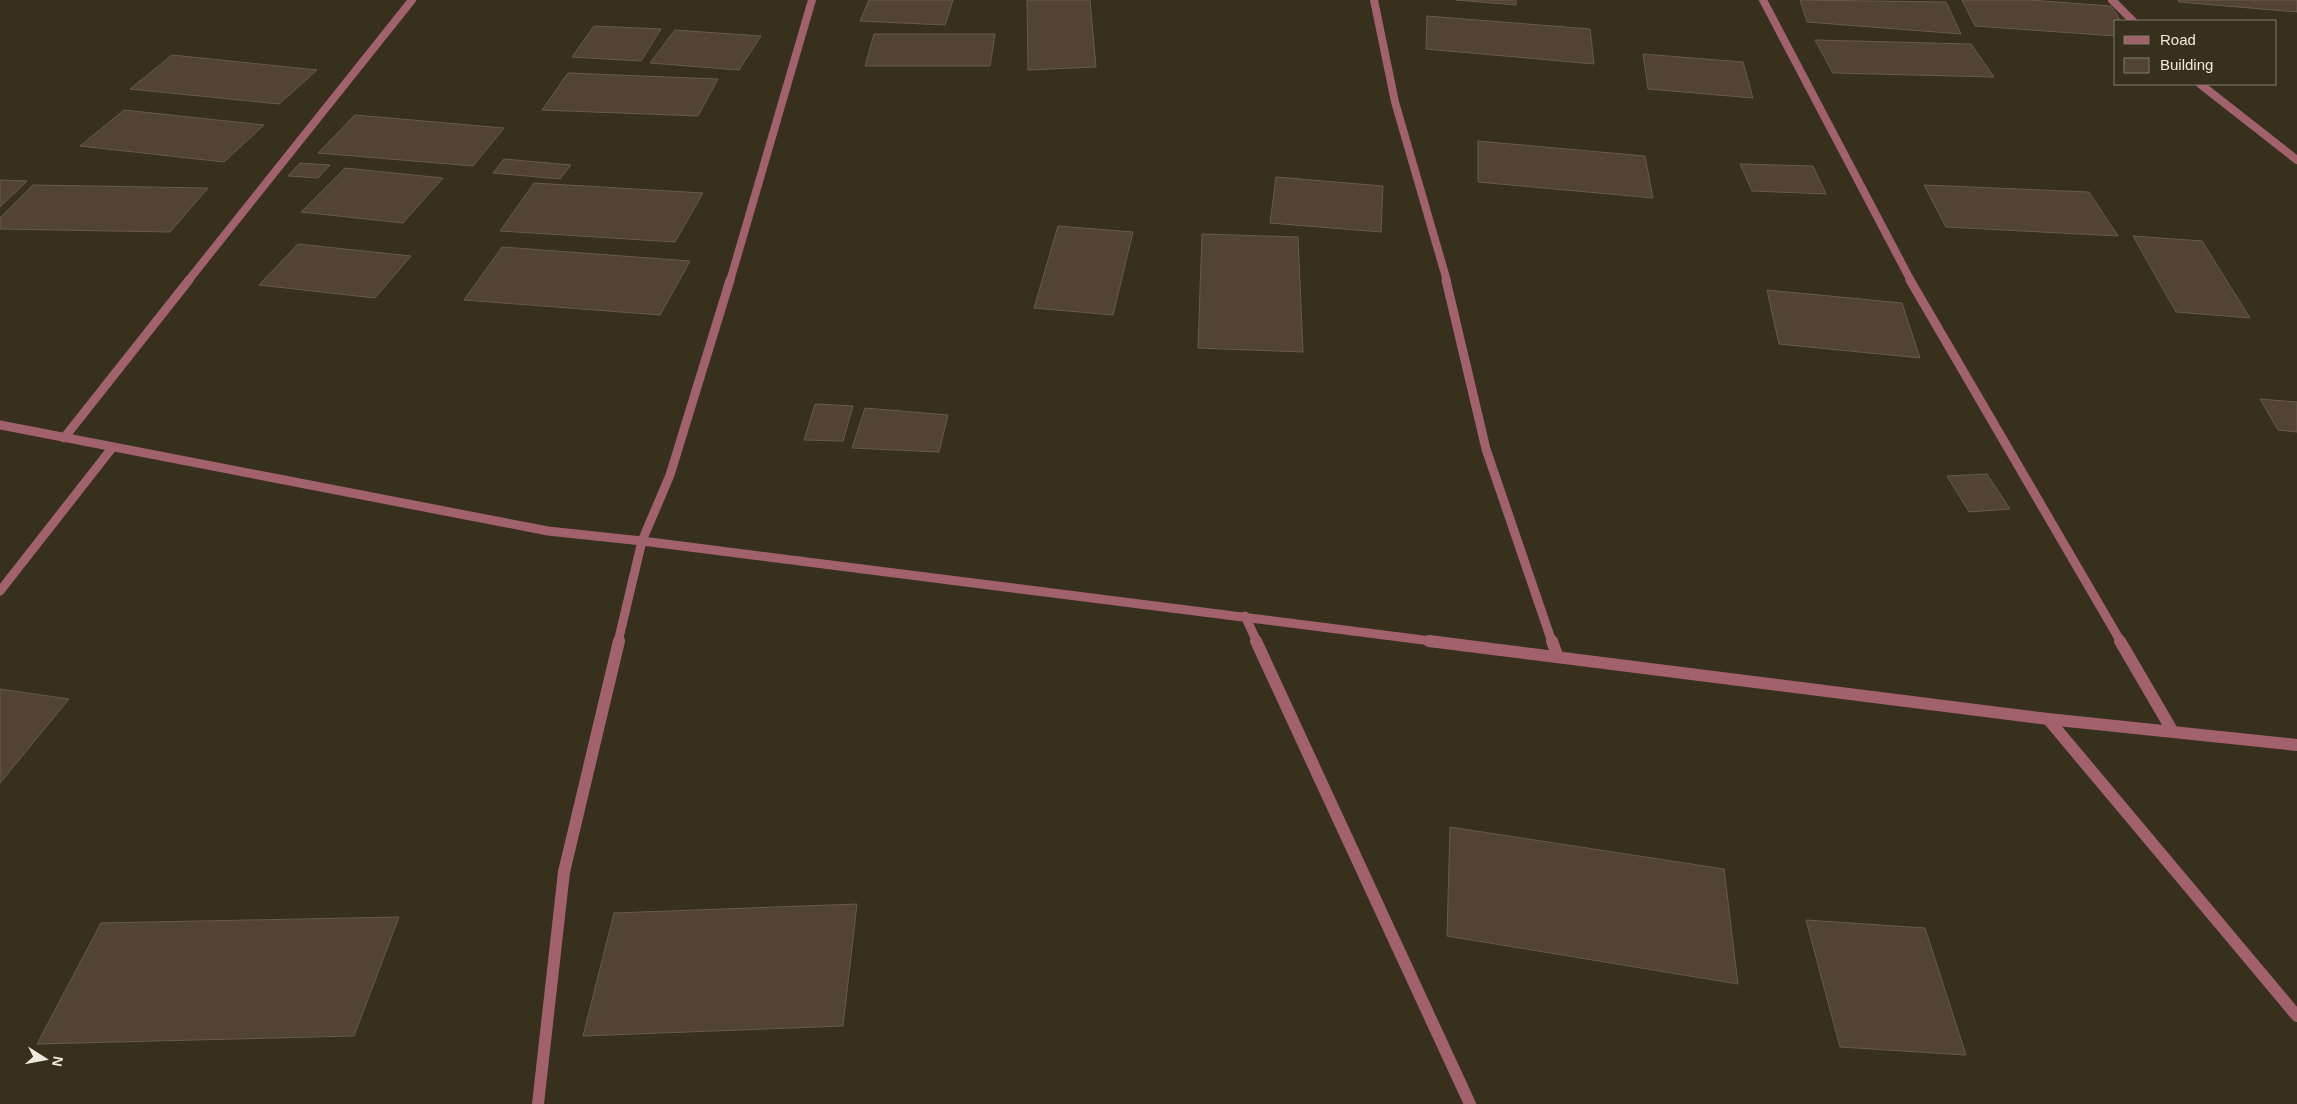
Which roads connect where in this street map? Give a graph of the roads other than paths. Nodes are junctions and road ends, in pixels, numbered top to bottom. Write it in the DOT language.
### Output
graph roads {
  1 [pos="412,0"];
  2 [pos="812,0"];
  3 [pos="1374,0"];
  4 [pos="1762,0"];
  5 [pos="2112,0"];
  6 [pos="2132,20"];
  7 [pos="2201,85"];
  8 [pos="2297,160"];
  9 [pos="0,425"];
  10 [pos="64,438"];
  11 [pos="112,448"];
  12 [pos="642,541"];
  13 [pos="0,591"];
  14 [pos="1245,616"];
  15 [pos="1557,655"];
  16 [pos="2048,718"];
  17 [pos="2173,732"];
  18 [pos="2297,745"];
  19 [pos="2297,1016"];
  20 [pos="538,1104"];
  21 [pos="1470,1104"];
  1 -- 10 [label="street"];
  2 -- 12 [label="street"];
  3 -- 15 [label="street"];
  4 -- 17 [label="street"];
  5 -- 6 [label="street"];
  7 -- 8 [label="street"];
  9 -- 10 [label="street"];
  10 -- 11 [label="street"];
  11 -- 12 [label="street"];
  11 -- 13 [label="street"];
  12 -- 14 [label="street"];
  12 -- 20 [label="street"];
  14 -- 15 [label="street"];
  14 -- 21 [label="street"];
  15 -- 16 [label="street"];
  16 -- 17 [label="street"];
  16 -- 19 [label="street"];
  17 -- 18 [label="street"];
}
